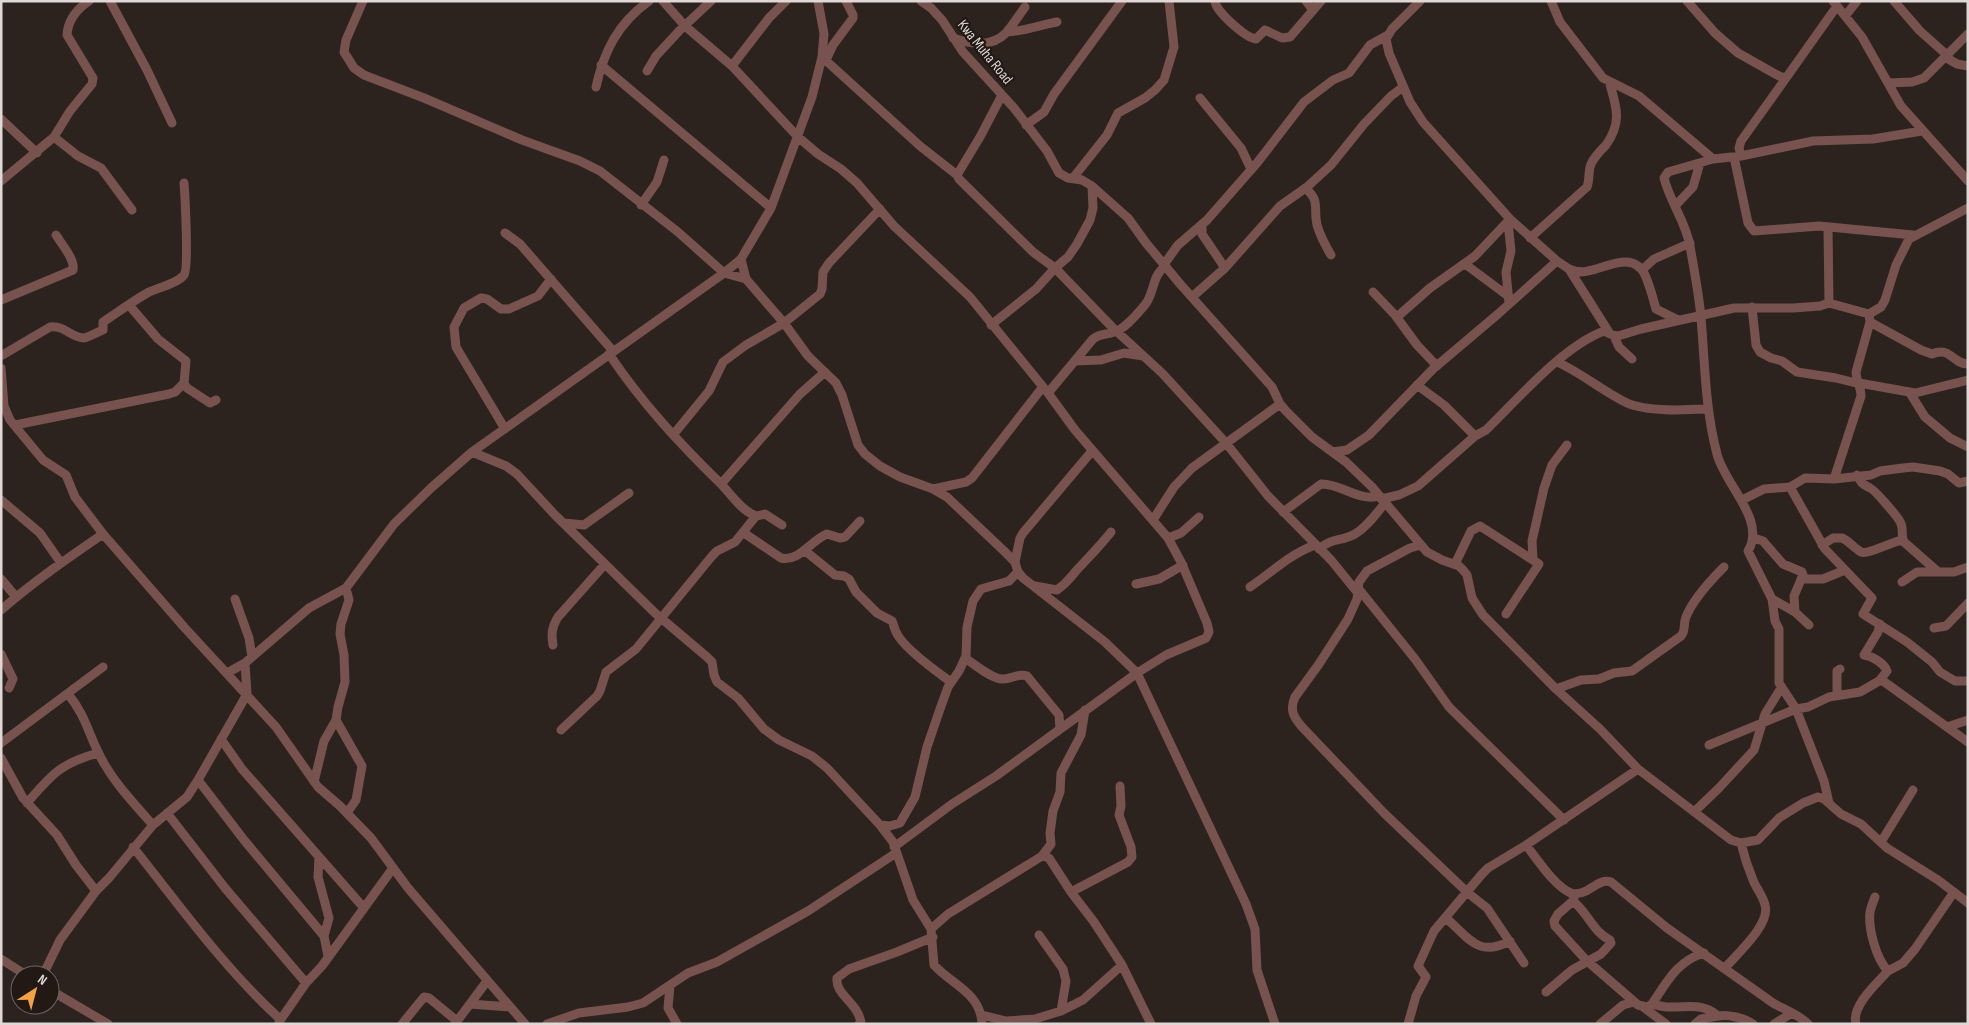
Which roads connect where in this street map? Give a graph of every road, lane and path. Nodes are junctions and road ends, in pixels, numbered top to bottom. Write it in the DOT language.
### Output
graph roads {
  1 [pos="89,1"];
  2 [pos="110,1"];
  3 [pos="363,1"];
  4 [pos="649,1"];
  5 [pos="664,1"];
  6 [pos="711,1"];
  7 [pos="786,1"];
  8 [pos="818,1"];
  9 [pos="846,1"];
  10 [pos="921,1"];
  11 [pos="1122,1"];
  12 [pos="1169,1"];
  13 [pos="1215,1"];
  14 [pos="1306,1"];
  15 [pos="1321,1"];
  16 [pos="1406,1"];
  17 [pos="1420,1"];
  18 [pos="1550,1"];
  19 [pos="1687,1"];
  20 [pos="1857,1"];
  21 [pos="1894,1"];
  22 [pos="1835,4"];
  23 [pos="1025,7"];
  24 [pos="1313,10"];
  25 [pos="1409,12"];
  26 [pos="1846,15"];
  27 [pos="1057,22"];
  28 [pos="685,26"];
  29 [pos="1007,32"];
  30 [pos="1968,34"];
  31 [pos="1388,35"];
  32 [pos="953,38"];
  33 [pos="1946,56"];
  34 [pos="824,59"];
  35 [pos="601,64"];
  36 [pos="732,66"];
  37 [pos="1968,66"];
  38 [pos="647,71"];
  39 [pos="1786,78"];
  40 [pos="1609,81"];
  41 [pos="1888,83"];
  42 [pos="596,87"];
  43 [pos="1402,87"];
  44 [pos="1004,97"];
  45 [pos="1200,98"];
  46 [pos="1,119"];
  47 [pos="172,123"];
  48 [pos="1026,125"];
  49 [pos="1922,131"];
  50 [pos="54,137"];
  51 [pos="798,137"];
  52 [pos="36,153"];
  53 [pos="1738,156"];
  54 [pos="1713,159"];
  55 [pos="664,160"];
  56 [pos="1700,163"];
  57 [pos="1251,169"];
  58 [pos="957,175"];
  59 [pos="1073,178"];
  60 [pos="1967,178"];
  61 [pos="1,181"];
  62 [pos="184,183"];
  63 [pos="1092,186"];
  64 [pos="1305,188"];
  65 [pos="641,205"];
  66 [pos="1675,206"];
  67 [pos="771,208"];
  68 [pos="1968,208"];
  69 [pos="880,209"];
  70 [pos="132,210"];
  71 [pos="1509,221"];
  72 [pos="1202,224"];
  73 [pos="1828,228"];
  74 [pos="505,233"];
  75 [pos="56,235"];
  76 [pos="1913,236"];
  77 [pos="1530,238"];
  78 [pos="1690,243"];
  79 [pos="1331,254"];
  80 [pos="741,259"];
  81 [pos="1556,261"];
  82 [pos="1165,264"];
  83 [pos="1465,264"];
  84 [pos="1055,268"];
  85 [pos="1225,268"];
  86 [pos="1569,270"];
  87 [pos="1642,270"];
  88 [pos="724,273"];
  89 [pos="551,279"];
  90 [pos="746,279"];
  91 [pos="1373,292"];
  92 [pos="1192,297"];
  93 [pos="1509,299"];
  94 [pos="1,300"];
  95 [pos="1829,303"];
  96 [pos="129,305"];
  97 [pos="1752,307"];
  98 [pos="1701,315"];
  99 [pos="1397,317"];
  100 [pos="1869,318"];
  101 [pos="1678,320"];
  102 [pos="784,322"];
  103 [pos="991,325"];
  104 [pos="1117,331"];
  105 [pos="1612,335"];
  106 [pos="611,352"];
  107 [pos="1,356"];
  108 [pos="1143,356"];
  109 [pos="1632,358"];
  110 [pos="1075,360"];
  111 [pos="1557,362"];
  112 [pos="1968,364"];
  113 [pos="1437,366"];
  114 [pos="1,368"];
  115 [pos="825,372"];
  116 [pos="1968,380"];
  117 [pos="184,383"];
  118 [pos="1859,384"];
  119 [pos="1417,385"];
  120 [pos="1045,391"];
  121 [pos="1910,393"];
  122 [pos="216,400"];
  123 [pos="1280,404"];
  124 [pos="1708,409"];
  125 [pos="3,412"];
  126 [pos="15,426"];
  127 [pos="505,429"];
  128 [pos="673,435"];
  129 [pos="1475,436"];
  130 [pos="1226,443"];
  131 [pos="1567,445"];
  132 [pos="1352,447"];
  133 [pos="1968,447"];
  134 [pos="1092,451"];
  135 [pos="472,452"];
  136 [pos="1332,452"];
  137 [pos="1346,462"];
  138 [pos="1857,475"];
  139 [pos="1834,479"];
  140 [pos="1968,480"];
  141 [pos="721,484"];
  142 [pos="1790,487"];
  143 [pos="933,489"];
  144 [pos="629,493"];
  145 [pos="1382,499"];
  146 [pos="1,500"];
  147 [pos="1742,500"];
  148 [pos="1283,512"];
  149 [pos="756,516"];
  150 [pos="1199,517"];
  151 [pos="1153,520"];
  152 [pos="860,521"];
  153 [pos="563,523"];
  154 [pos="782,525"];
  155 [pos="744,532"];
  156 [pos="1111,532"];
  157 [pos="103,534"];
  158 [pos="1168,538"];
  159 [pos="1754,538"];
  160 [pos="1903,540"];
  161 [pos="1421,545"];
  162 [pos="1822,545"];
  163 [pos="1317,547"];
  164 [pos="804,550"];
  165 [pos="1534,559"];
  166 [pos="1015,562"];
  167 [pos="61,563"];
  168 [pos="605,564"];
  169 [pos="1455,564"];
  170 [pos="1183,565"];
  171 [pos="1724,567"];
  172 [pos="1968,567"];
  173 [pos="1845,570"];
  174 [pos="1937,571"];
  175 [pos="1018,572"];
  176 [pos="1,579"];
  177 [pos="1801,580"];
  178 [pos="1902,582"];
  179 [pos="1136,584"];
  180 [pos="1034,585"];
  181 [pos="1250,587"];
  182 [pos="346,588"];
  183 [pos="1358,590"];
  184 [pos="16,596"];
  185 [pos="235,599"];
  186 [pos="1772,599"];
  187 [pos="1968,603"];
  188 [pos="1,610"];
  189 [pos="1795,612"];
  190 [pos="1506,614"];
  191 [pos="662,620"];
  192 [pos="1880,624"];
  193 [pos="1809,625"];
  194 [pos="1934,628"];
  195 [pos="553,645"];
  196 [pos="1,654"];
  197 [pos="252,657"];
  198 [pos="965,658"];
  199 [pos="245,663"];
  200 [pos="102,667"];
  201 [pos="1840,669"];
  202 [pos="227,673"];
  203 [pos="1137,673"];
  204 [pos="1879,681"];
  205 [pos="1966,681"];
  206 [pos="951,682"];
  207 [pos="9,688"];
  208 [pos="1782,688"];
  209 [pos="1556,689"];
  210 [pos="68,694"];
  211 [pos="247,694"];
  212 [pos="1837,695"];
  213 [pos="1796,709"];
  214 [pos="1085,710"];
  215 [pos="336,720"];
  216 [pos="1968,720"];
  217 [pos="1763,723"];
  218 [pos="1947,727"];
  219 [pos="1060,729"];
  220 [pos="561,730"];
  221 [pos="221,739"];
  222 [pos="1968,742"];
  223 [pos="1,743"];
  224 [pos="1709,745"];
  225 [pos="98,753"];
  226 [pos="1,758"];
  227 [pos="1638,769"];
  228 [pos="198,780"];
  229 [pos="314,782"];
  230 [pos="1120,786"];
  231 [pos="1913,790"];
  232 [pos="27,803"];
  233 [pos="1829,803"];
  234 [pos="1694,812"];
  235 [pos="168,813"];
  236 [pos="347,813"];
  237 [pos="1564,820"];
  238 [pos="900,823"];
  239 [pos="152,825"];
  240 [pos="880,825"];
  241 [pos="1881,842"];
  242 [pos="1742,843"];
  243 [pos="1526,845"];
  244 [pos="133,847"];
  245 [pos="894,847"];
  246 [pos="1042,856"];
  247 [pos="319,857"];
  248 [pos="393,868"];
  249 [pos="96,891"];
  250 [pos="1071,892"];
  251 [pos="1954,892"];
  252 [pos="1468,893"];
  253 [pos="1573,897"];
  254 [pos="1875,897"];
  255 [pos="1968,903"];
  256 [pos="364,908"];
  257 [pos="1446,918"];
  258 [pos="932,933"];
  259 [pos="1039,935"];
  260 [pos="324,936"];
  261 [pos="1510,941"];
  262 [pos="1704,953"];
  263 [pos="328,956"];
  264 [pos="1588,962"];
  265 [pos="1524,963"];
  266 [pos="48,965"];
  267 [pos="1122,965"];
  268 [pos="1725,968"];
  269 [pos="1888,971"];
  270 [pos="487,981"];
  271 [pos="306,983"];
  272 [pos="670,986"];
  273 [pos="1546,992"];
  274 [pos="60,996"];
  275 [pos="1634,1002"];
  276 [pos="470,1004"];
  277 [pos="1648,1006"];
  278 [pos="510,1007"];
  279 [pos="1061,1011"];
  280 [pos="1792,1013"];
  281 [pos="1718,1016"];
  282 [pos="982,1019"];
  283 [pos="279,1021"];
  284 [pos="456,1023"];
  285 [pos="108,1024"];
  286 [pos="402,1024"];
  287 [pos="525,1024"];
  288 [pos="546,1024"];
  289 [pos="678,1024"];
  290 [pos="859,1024"];
  291 [pos="1151,1024"];
  292 [pos="1275,1024"];
  293 [pos="1408,1024"];
  294 [pos="1600,1024"];
  295 [pos="1666,1024"];
  296 [pos="1695,1024"];
  297 [pos="1754,1024"];
  298 [pos="1774,1024"];
  299 [pos="1808,1024"];
  300 [pos="1856,1024"];
  1 -- 50 [label="street"];
  2 -- 47 [label="street"];
  3 -- 65 [label="street"];
  4 -- 35 [label="street"];
  5 -- 28 [label="street"];
  6 -- 28 [label="street"];
  7 -- 36 [label="street"];
  8 -- 34 [label="street"];
  9 -- 34 [label="street"];
  10 -- 32 [label="street, Kwa Muha Road"];
  11 -- 48 [label="street"];
  12 -- 59 [label="street"];
  13 -- 24 [label="street"];
  14 -- 24 [label="street"];
  15 -- 24 [label="street"];
  16 -- 25 [label="street"];
  17 -- 25 [label="street"];
  18 -- 40 [label="street"];
  19 -- 39 [label="street"];
  20 -- 26 [label="street"];
  21 -- 33 [label="street"];
  22 -- 26 [label="street"];
  22 -- 39 [label="street"];
  23 -- 29 [label="street"];
  25 -- 31 [label="street"];
  26 -- 41 [label="street"];
  27 -- 29 [label="street"];
  28 -- 36 [label="street"];
  28 -- 38 [label="street"];
  29 -- 32 [label="street"];
  30 -- 33 [label="street"];
  31 -- 43 [label="street"];
  31 -- 57 [label="street"];
  32 -- 44 [label="street, Kwa Muha Road"];
  33 -- 37 [label="street"];
  33 -- 41 [label="street"];
  34 -- 51 [label="street"];
  34 -- 58 [label="street"];
  35 -- 42 [label="street"];
  35 -- 67 [label="street"];
  36 -- 51 [label="street"];
  39 -- 53 [label="street"];
  40 -- 54 [label="street"];
  40 -- 77 [label="street"];
  41 -- 49 [label="street"];
  43 -- 64 [label="street"];
  43 -- 71 [label="street"];
  44 -- 48 [label="street, Kwa Muha Road"];
  44 -- 58 [label="street"];
  45 -- 57 [label="street"];
  46 -- 52 [label="street"];
  48 -- 59 [label="street, Kwa Muha Road"];
  49 -- 53 [label="street"];
  49 -- 60 [label="street"];
  50 -- 52 [label="street"];
  50 -- 70 [label="street"];
  51 -- 67 [label="street"];
  51 -- 69 [label="street"];
  52 -- 61 [label="street"];
  53 -- 54 [label="street"];
  53 -- 73 [label="street"];
  54 -- 56 [label="street"];
  55 -- 65 [label="street"];
  56 -- 66 [label="street"];
  56 -- 66 [label="street"];
  57 -- 72 [label="street"];
  58 -- 84 [label="street"];
  59 -- 63 [label="street, Kwa Muha Road"];
  62 -- 96 [label="street"];
  63 -- 82 [label="street, Kwa Muha Road"];
  63 -- 84 [label="street"];
  64 -- 79 [label="street"];
  64 -- 85 [label="street"];
  65 -- 88 [label="street"];
  66 -- 78 [label="street"];
  67 -- 80 [label="street"];
  68 -- 76 [label="street"];
  69 -- 102 [label="street"];
  69 -- 103 [label="street"];
  71 -- 77 [label="street"];
  71 -- 83 [label="street"];
  71 -- 93 [label="street"];
  72 -- 82 [label="street"];
  72 -- 85 [label="street"];
  73 -- 76 [label="street"];
  73 -- 95 [label="street"];
  74 -- 89 [label="street"];
  75 -- 94 [label="street"];
  76 -- 100 [label="street"];
  77 -- 81 [label="street"];
  78 -- 87 [label="street"];
  78 -- 98 [label="street"];
  80 -- 88 [label="street"];
  80 -- 90 [label="street"];
  81 -- 86 [label="street"];
  81 -- 93 [label="street"];
  82 -- 92 [label="street, Kwa Muha Road"];
  82 -- 104 [label="street"];
  83 -- 93 [label="street"];
  83 -- 99 [label="street"];
  84 -- 103 [label="street"];
  84 -- 104 [label="street"];
  85 -- 92 [label="street"];
  86 -- 87 [label="street"];
  86 -- 105 [label="street"];
  87 -- 101 [label="street"];
  88 -- 90 [label="street"];
  88 -- 106 [label="street"];
  89 -- 106 [label="street"];
  89 -- 127 [label="street"];
  90 -- 102 [label="street"];
  91 -- 99 [label="street"];
  92 -- 123 [label="street, Kwa Muha Road"];
  93 -- 113 [label="street"];
  95 -- 97 [label="street"];
  95 -- 100 [label="street"];
  96 -- 107 [label="street"];
  96 -- 117 [label="street"];
  97 -- 98 [label="street"];
  97 -- 118 [label="street"];
  98 -- 101 [label="street"];
  98 -- 124 [label="street"];
  99 -- 113 [label="street"];
  100 -- 112 [label="street"];
  100 -- 118 [label="street"];
  101 -- 105 [label="street"];
  102 -- 115 [label="street"];
  102 -- 128 [label="street"];
  103 -- 120 [label="street"];
  104 -- 108 [label="street"];
  104 -- 110 [label="street"];
  105 -- 109 [label="street"];
  105 -- 111 [label="street"];
  106 -- 127 [label="street"];
  106 -- 128 [label="street"];
  108 -- 110 [label="street"];
  108 -- 130 [label="street"];
  110 -- 120 [label="street"];
  111 -- 124 [label="street"];
  111 -- 129 [label="street"];
  113 -- 119 [label="street"];
  114 -- 125 [label="street"];
  115 -- 141 [label="street"];
  115 -- 143 [label="street"];
  116 -- 121 [label="street"];
  117 -- 122 [label="street"];
  117 -- 126 [label="street"];
  118 -- 121 [label="street"];
  118 -- 139 [label="street"];
  119 -- 129 [label="street"];
  119 -- 132 [label="street"];
  120 -- 134 [label="street"];
  120 -- 143 [label="street"];
  121 -- 133 [label="street"];
  123 -- 130 [label="street"];
  123 -- 136 [label="street, Kwa Muha Road"];
  124 -- 147 [label="street"];
  125 -- 126 [label="street"];
  126 -- 157 [label="street"];
  127 -- 135 [label="street"];
  128 -- 141 [label="street"];
  129 -- 145 [label="street"];
  130 -- 148 [label="street"];
  130 -- 151 [label="street"];
  131 -- 165 [label="street"];
  132 -- 136 [label="street"];
  132 -- 137 [label="street"];
  134 -- 151 [label="street"];
  134 -- 166 [label="street"];
  135 -- 153 [label="street"];
  135 -- 182 [label="street"];
  136 -- 137 [label="street, Kwa Muha Road"];
  137 -- 145 [label="street, Kwa Muha Road"];
  138 -- 139 [label="street"];
  138 -- 140 [label="street"];
  138 -- 160 [label="street"];
  139 -- 142 [label="street"];
  141 -- 149 [label="street"];
  142 -- 147 [label="street"];
  142 -- 162 [label="street"];
  143 -- 166 [label="street"];
  144 -- 153 [label="street"];
  145 -- 148 [label="street"];
  145 -- 161 [label="street, Kwa Muha Road"];
  145 -- 163 [label="street"];
  146 -- 167 [label="street"];
  147 -- 159 [label="street"];
  148 -- 163 [label="street"];
  149 -- 154 [label="street"];
  149 -- 155 [label="street"];
  150 -- 158 [label="street"];
  151 -- 158 [label="street"];
  152 -- 164 [label="street"];
  153 -- 168 [label="street"];
  155 -- 164 [label="street"];
  155 -- 191 [label="street"];
  156 -- 180 [label="street"];
  157 -- 167 [label="street"];
  157 -- 202 [label="street"];
  158 -- 170 [label="street"];
  159 -- 177 [label="street"];
  159 -- 186 [label="street"];
  160 -- 162 [label="street"];
  160 -- 174 [label="street"];
  161 -- 169 [label="street, Kwa Muha Road"];
  161 -- 183 [label="street"];
  162 -- 173 [label="street"];
  163 -- 181 [label="street"];
  163 -- 183 [label="street"];
  164 -- 206 [label="street"];
  165 -- 169 [label="street"];
  165 -- 190 [label="street"];
  166 -- 175 [label="street"];
  167 -- 184 [label="street"];
  168 -- 191 [label="street"];
  168 -- 195 [label="street"];
  169 -- 209 [label="street"];
  170 -- 179 [label="street"];
  170 -- 203 [label="street"];
  171 -- 209 [label="street"];
  172 -- 174 [label="street"];
  173 -- 177 [label="street"];
  173 -- 192 [label="street"];
  174 -- 178 [label="street"];
  175 -- 180 [label="street"];
  175 -- 198 [label="street"];
  176 -- 184 [label="street"];
  177 -- 189 [label="street"];
  180 -- 203 [label="street"];
  182 -- 197 [label="street"];
  182 -- 215 [label="street"];
  183 -- 237 [label="street"];
  183 -- 252 [label="street"];
  184 -- 188 [label="street"];
  185 -- 197 [label="street"];
  186 -- 189 [label="street"];
  186 -- 208 [label="street"];
  187 -- 194 [label="street"];
  189 -- 193 [label="street"];
  191 -- 220 [label="street"];
  191 -- 240 [label="street"];
  192 -- 204 [label="street"];
  192 -- 205 [label="street"];
  196 -- 207 [label="street"];
  197 -- 199 [label="street"];
  198 -- 206 [label="street"];
  198 -- 219 [label="street"];
  199 -- 202 [label="street"];
  199 -- 211 [label="street"];
  200 -- 210 [label="street"];
  201 -- 212 [label="street"];
  202 -- 211 [label="street"];
  203 -- 214 [label="street"];
  203 -- 292 [label="street"];
  204 -- 212 [label="street"];
  204 -- 218 [label="street"];
  206 -- 238 [label="street"];
  208 -- 213 [label="street"];
  208 -- 217 [label="street"];
  209 -- 227 [label="street"];
  210 -- 223 [label="street"];
  210 -- 225 [label="street"];
  211 -- 221 [label="street"];
  211 -- 229 [label="street"];
  212 -- 213 [label="street"];
  213 -- 217 [label="street"];
  213 -- 233 [label="street"];
  214 -- 219 [label="street"];
  214 -- 246 [label="street"];
  215 -- 229 [label="street"];
  215 -- 236 [label="street"];
  216 -- 218 [label="street"];
  217 -- 224 [label="street"];
  217 -- 234 [label="street"];
  218 -- 222 [label="street"];
  219 -- 245 [label="street"];
  221 -- 228 [label="street"];
  221 -- 247 [label="street"];
  225 -- 232 [label="street"];
  225 -- 239 [label="street"];
  226 -- 232 [label="street"];
  227 -- 234 [label="street"];
  227 -- 237 [label="street"];
  228 -- 235 [label="street"];
  228 -- 260 [label="street"];
  229 -- 236 [label="street"];
  230 -- 250 [label="street"];
  231 -- 241 [label="street"];
  232 -- 249 [label="street"];
  233 -- 241 [label="street"];
  233 -- 242 [label="street"];
  234 -- 242 [label="street"];
  235 -- 239 [label="street"];
  235 -- 271 [label="street"];
  236 -- 248 [label="street"];
  237 -- 243 [label="street"];
  238 -- 240 [label="street"];
  238 -- 245 [label="street"];
  239 -- 244 [label="street"];
  240 -- 245 [label="street"];
  241 -- 251 [label="street"];
  242 -- 268 [label="street"];
  243 -- 252 [label="street"];
  243 -- 253 [label="street"];
  244 -- 249 [label="street"];
  244 -- 283 [label="street"];
  245 -- 258 [label="street"];
  245 -- 272 [label="street"];
  246 -- 250 [label="street"];
  246 -- 258 [label="street"];
  247 -- 256 [label="street"];
  247 -- 260 [label="street"];
  248 -- 256 [label="street"];
  248 -- 270 [label="street"];
  249 -- 266 [label="street"];
  250 -- 267 [label="street"];
  251 -- 255 [label="street"];
  251 -- 269 [label="street"];
  252 -- 257 [label="street"];
  252 -- 261 [label="street"];
  253 -- 262 [label="street"];
  253 -- 264 [label="street"];
  253 -- 264 [label="street"];
  254 -- 269 [label="street"];
  256 -- 263 [label="street"];
  257 -- 261 [label="street"];
  257 -- 293 [label="street"];
  258 -- 282 [label="street"];
  258 -- 290 [label="street"];
  259 -- 279 [label="street"];
  260 -- 263 [label="street"];
  261 -- 265 [label="street"];
  262 -- 268 [label="street"];
  262 -- 277 [label="street"];
  263 -- 271 [label="street"];
  264 -- 273 [label="street"];
  264 -- 275 [label="street"];
  267 -- 279 [label="street"];
  267 -- 291 [label="street"];
  268 -- 280 [label="street"];
  269 -- 300 [label="street"];
  270 -- 276 [label="street"];
  270 -- 278 [label="street"];
  271 -- 283 [label="street"];
  272 -- 288 [label="street"];
  272 -- 289 [label="street"];
  274 -- 285 [label="street"];
  275 -- 277 [label="street"];
  275 -- 294 [label="street"];
  276 -- 278 [label="street"];
  276 -- 284 [label="street"];
  277 -- 281 [label="street"];
  277 -- 295 [label="street"];
  278 -- 287 [label="street"];
  279 -- 282 [label="street"];
  280 -- 298 [label="street"];
  280 -- 299 [label="street"];
  281 -- 296 [label="street"];
  281 -- 297 [label="street"];
  284 -- 286 [label="street"];
}
